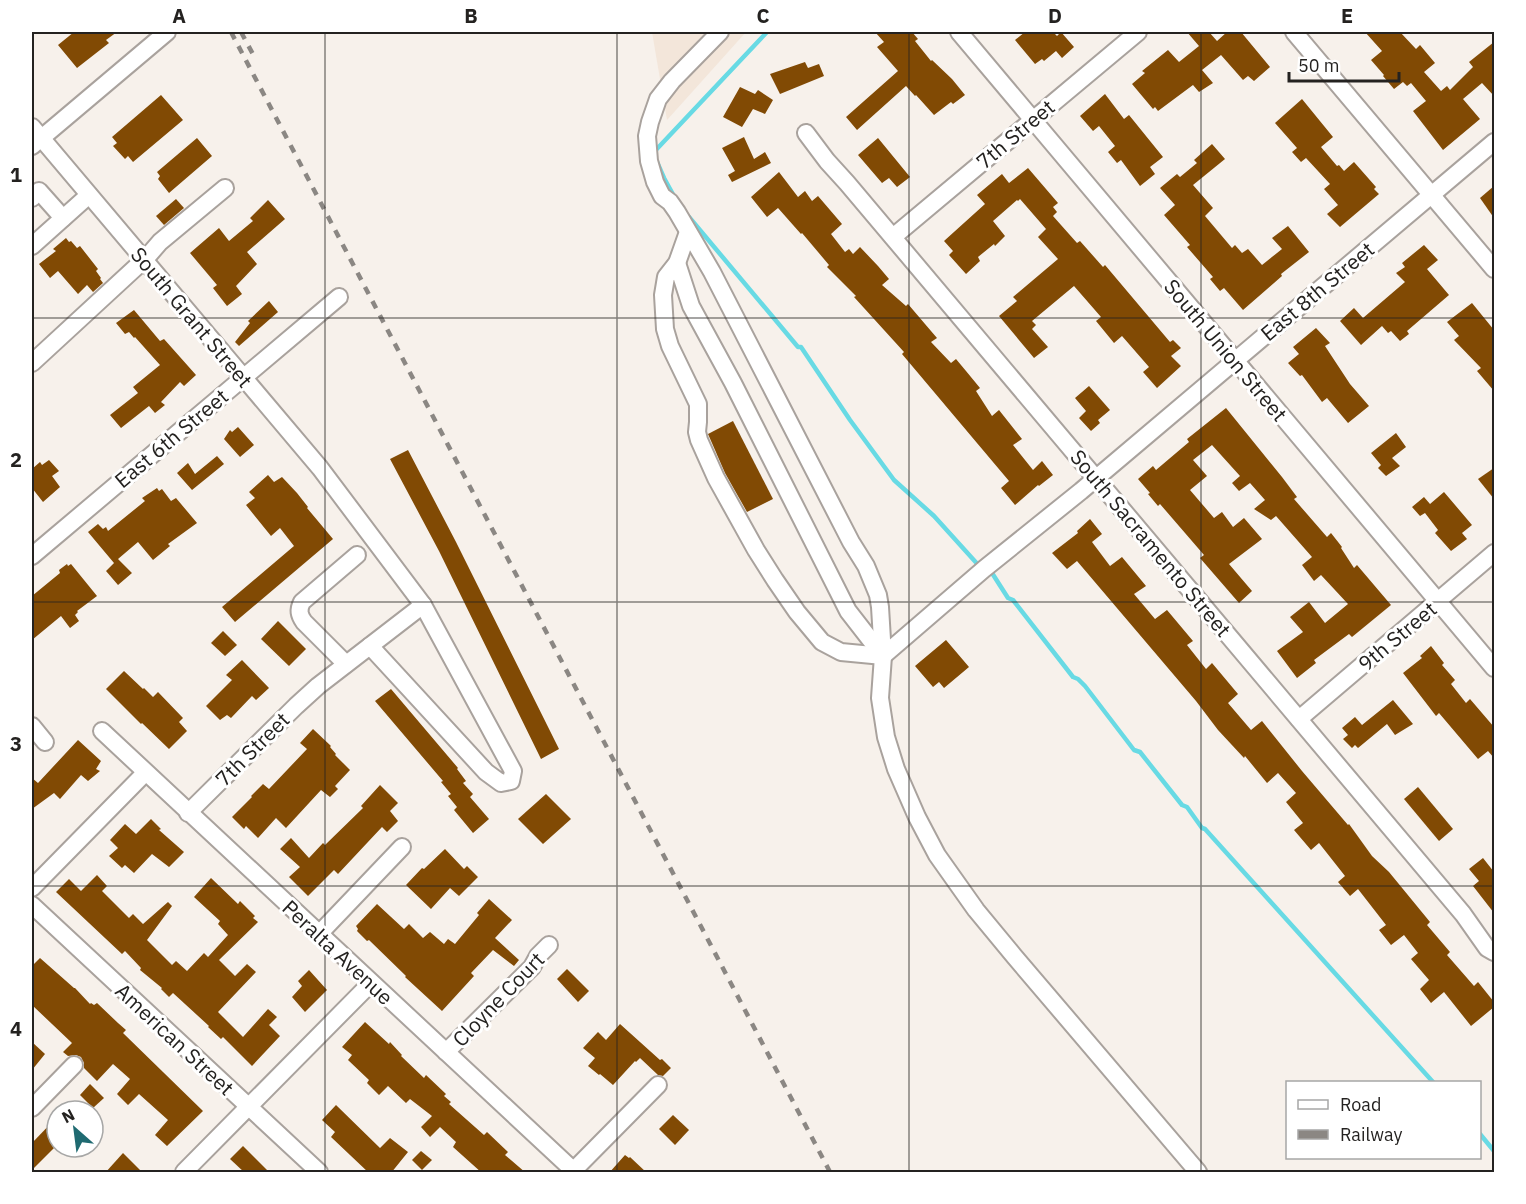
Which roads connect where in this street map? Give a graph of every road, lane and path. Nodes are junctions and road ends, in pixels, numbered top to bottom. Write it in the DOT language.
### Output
graph roads {
  1 [pos="167,32"];
  2 [pos="720,32"];
  3 [pos="959,32"];
  4 [pos="1138,32"];
  5 [pos="1294,32"];
  6 [pos="1032,120"];
  7 [pos="806,133"];
  8 [pos="35,137"];
  9 [pos="1494,142"];
  10 [pos="225,188"];
  11 [pos="1431,194"];
  12 [pos="89,195"];
  13 [pos="32,198"];
  14 [pos="63,218"];
  15 [pos="688,232"];
  16 [pos="893,237"];
  17 [pos="32,246"];
  18 [pos="144,260"];
  19 [pos="677,263"];
  20 [pos="1494,270"];
  21 [pos="339,297"];
  22 [pos="1236,360"];
  23 [pos="32,363"];
  24 [pos="243,378"];
  25 [pos="1096,478"];
  26 [pos="1494,553"];
  27 [pos="357,555"];
  28 [pos="32,556"];
  29 [pos="1438,601"];
  30 [pos="423,604"];
  31 [pos="370,646"];
  32 [pos="884,656"];
  33 [pos="346,664"];
  34 [pos="1494,668"];
  35 [pos="1299,719"];
  36 [pos="32,726"];
  37 [pos="102,732"];
  38 [pos="45,742"];
  39 [pos="145,773"];
  40 [pos="188,813"];
  41 [pos="402,847"];
  42 [pos="32,888"];
  43 [pos="32,905"];
  44 [pos="319,934"];
  45 [pos="549,945"];
  46 [pos="1494,952"];
  47 [pos="371,983"];
  48 [pos="446,1052"];
  49 [pos="74,1065"];
  50 [pos="658,1085"];
  51 [pos="249,1107"];
  52 [pos="32,1108"];
  53 [pos="574,1172"];
  54 [pos="184,1173"];
  55 [pos="319,1173"];
  56 [pos="1198,1173"];
  1 -- 8 [label="street"];
  2 -- 15 [label="street"];
  3 -- 6 [label="street, South Union Street"];
  4 -- 6 [label="street, 7th Street"];
  5 -- 11 [label="street"];
  6 -- 16 [label="street, 7th Street"];
  6 -- 22 [label="street, South Union Street"];
  7 -- 16 [label="street, South Sacramento Street"];
  8 -- 12 [label="street, South Grant Street"];
  9 -- 11 [label="street, East 8th Street"];
  10 -- 18 [label="street"];
  11 -- 20 [label="street"];
  11 -- 22 [label="street, East 8th Street"];
  12 -- 14 [label="street"];
  12 -- 18 [label="street, South Grant Street"];
  13 -- 14 [label="street"];
  14 -- 17 [label="street"];
  15 -- 19 [label="street"];
  15 -- 32 [label="street"];
  16 -- 25 [label="street, South Sacramento Street"];
  18 -- 23 [label="street"];
  18 -- 24 [label="street, South Grant Street"];
  19 -- 32 [label="street"];
  19 -- 32 [label="street"];
  21 -- 24 [label="street, East 6th Street"];
  22 -- 25 [label="street, East 8th Street"];
  22 -- 29 [label="street, South Union Street"];
  24 -- 28 [label="street, East 6th Street"];
  24 -- 30 [label="street, South Grant Street"];
  25 -- 32 [label="street, East 8th Street"];
  25 -- 35 [label="street, South Sacramento Street"];
  26 -- 29 [label="street, 9th Street"];
  27 -- 33 [label="street"];
  29 -- 34 [label="street, South Union Street"];
  29 -- 35 [label="street, 9th Street"];
  30 -- 31 [label="street, 7th Street"];
  30 -- 31 [label="street, South Grant Street"];
  31 -- 33 [label="street, 7th Street"];
  32 -- 56 [label="street"];
  33 -- 40 [label="street, 7th Street"];
  35 -- 46 [label="street, South Sacramento Street"];
  36 -- 38 [label="street"];
  37 -- 39 [label="street, Peralta Avenue"];
  39 -- 40 [label="street, Peralta Avenue"];
  39 -- 42 [label="street"];
  40 -- 44 [label="street, Peralta Avenue"];
  41 -- 44 [label="street"];
  43 -- 51 [label="street, American Street"];
  44 -- 47 [label="street, Peralta Avenue"];
  45 -- 48 [label="street, Cloyne Court"];
  47 -- 48 [label="street, Peralta Avenue"];
  47 -- 51 [label="street"];
  48 -- 53 [label="street, Peralta Avenue"];
  49 -- 52 [label="street"];
  50 -- 53 [label="street"];
  51 -- 54 [label="street"];
  51 -- 55 [label="street, American Street"];
}
